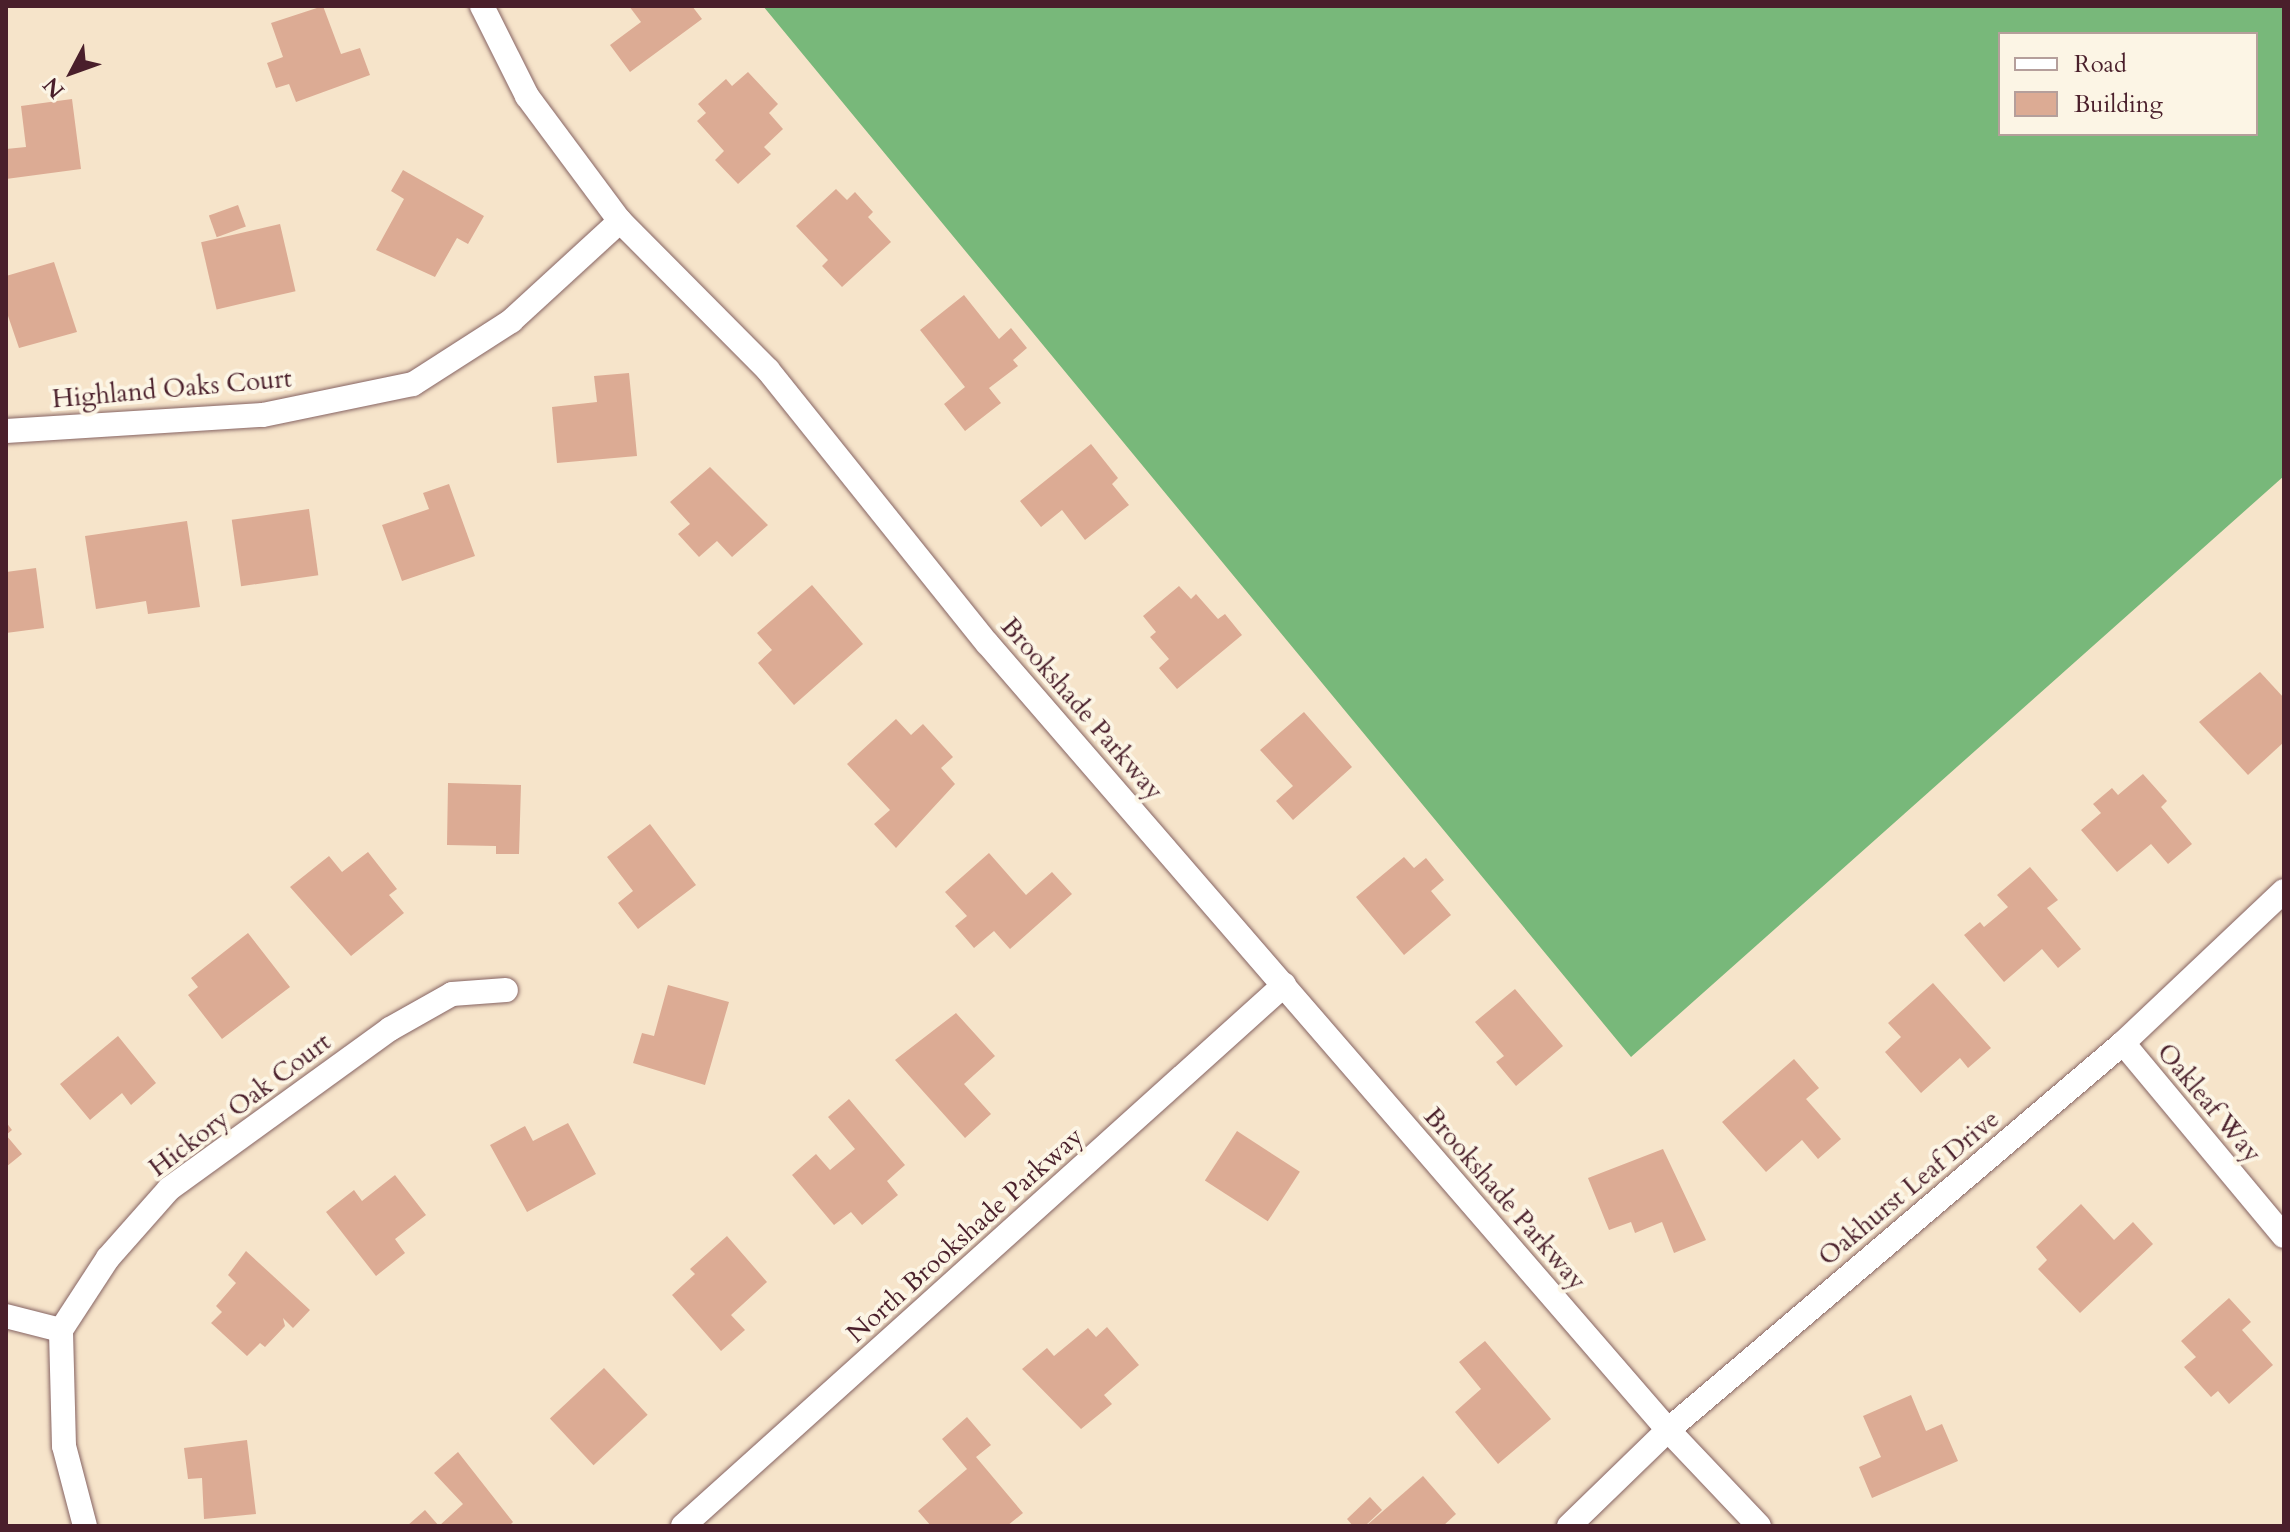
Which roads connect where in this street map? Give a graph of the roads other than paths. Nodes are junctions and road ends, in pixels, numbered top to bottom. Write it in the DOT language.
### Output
graph roads {
  1 [pos="482,6"];
  2 [pos="620,221"];
  3 [pos="6,431"];
  4 [pos="2284,891"];
  5 [pos="1284,985"];
  6 [pos="506,990"];
  7 [pos="2123,1043"];
  8 [pos="2284,1236"];
  9 [pos="6,1316"];
  10 [pos="61,1330"];
  11 [pos="1668,1430"];
  12 [pos="85,1526"];
  13 [pos="683,1526"];
  14 [pos="1569,1526"];
  15 [pos="1759,1526"];
  1 -- 2 [label="street, Brookshade Parkway"];
  2 -- 3 [label="street, Highland Oaks Court"];
  2 -- 5 [label="street, Brookshade Parkway"];
  4 -- 7 [label="street, Oakhurst Leaf Drive"];
  5 -- 11 [label="street, Brookshade Parkway"];
  5 -- 13 [label="street, North Brookshade Parkway"];
  6 -- 10 [label="street, Hickory Oak Court"];
  7 -- 8 [label="street, Oakleaf Way"];
  7 -- 11 [label="street, Oakhurst Leaf Drive"];
  9 -- 10 [label="street"];
  10 -- 12 [label="street"];
  11 -- 14 [label="street, Oakhurst Leaf Drive"];
  11 -- 15 [label="street, Brookshade Parkway"];
}
